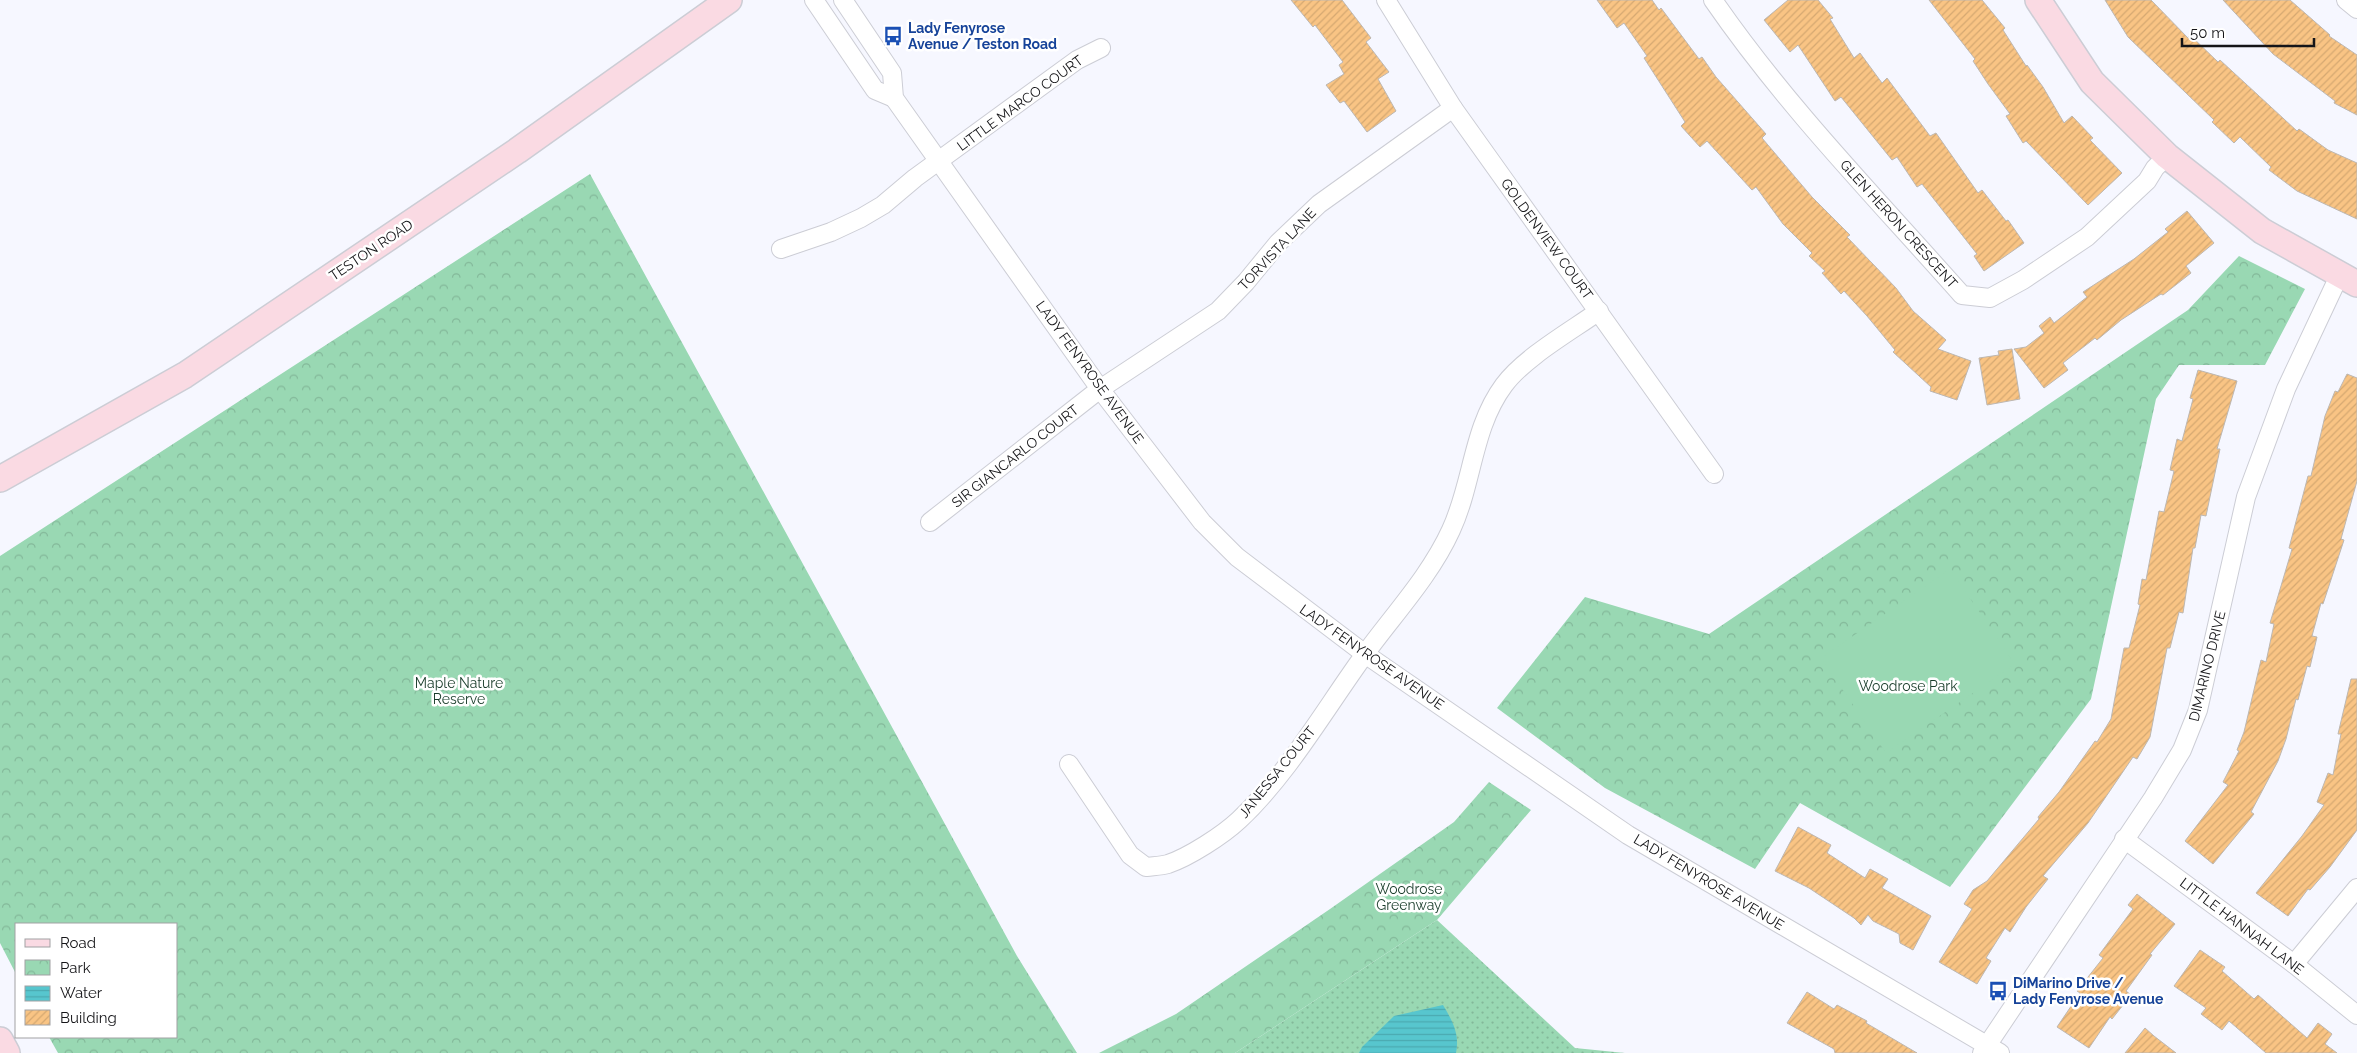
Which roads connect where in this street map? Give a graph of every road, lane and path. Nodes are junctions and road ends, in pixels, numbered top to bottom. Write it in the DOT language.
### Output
graph roads {
  1 [pos="729,0"];
  2 [pos="814,0"];
  3 [pos="843,0"];
  4 [pos="1386,0"];
  5 [pos="1713,0"];
  6 [pos="2038,0"];
  7 [pos="2346,0"];
  8 [pos="2357,9"];
  9 [pos="1101,48"];
  10 [pos="894,98"];
  11 [pos="1453,108"];
  12 [pos="2167,156"];
  13 [pos="940,160"];
  14 [pos="781,249"];
  15 [pos="2348,280"];
  16 [pos="1599,311"];
  17 [pos="1100,389"];
  18 [pos="1714,474"];
  19 [pos="0,479"];
  20 [pos="930,522"];
  21 [pos="1365,654"];
  22 [pos="1069,764"];
  23 [pos="2124,839"];
  24 [pos="2357,888"];
  25 [pos="2294,964"];
  26 [pos="2357,1015"];
  27 [pos="0,1040"];
  28 [pos="1989,1051"];
  29 [pos="7,1053"];
  1 -- 19 [label="main road, TESTON ROAD"];
  2 -- 10 [label="street, LADY FENYROSE AVENUE"];
  3 -- 10 [label="street"];
  4 -- 11 [label="street, GOLDENVIEW COURT"];
  5 -- 12 [label="street, GLEN HERON CRESCENT"];
  6 -- 12 [label="main road"];
  7 -- 8 [label="street"];
  9 -- 13 [label="street, LITTLE MARCO COURT"];
  10 -- 13 [label="street, LADY FENYROSE AVENUE"];
  11 -- 16 [label="street, GOLDENVIEW COURT"];
  11 -- 17 [label="street, TORVISTA LANE"];
  12 -- 15 [label="main road"];
  13 -- 14 [label="street, LITTLE MARCO COURT"];
  13 -- 17 [label="street, LADY FENYROSE AVENUE"];
  15 -- 23 [label="street, DIMARINO DRIVE"];
  16 -- 18 [label="street, GOLDENVIEW COURT"];
  16 -- 21 [label="street, JANESSA COURT"];
  17 -- 20 [label="street, SIR GIANCARLO COURT"];
  17 -- 21 [label="street, LADY FENYROSE AVENUE"];
  21 -- 22 [label="street, JANESSA COURT"];
  21 -- 28 [label="street, LADY FENYROSE AVENUE"];
  23 -- 25 [label="street, LITTLE HANNAH LANE"];
  23 -- 28 [label="street, DIMARINO DRIVE"];
  24 -- 25 [label="street"];
  25 -- 26 [label="street, LITTLE HANNAH LANE"];
  27 -- 29 [label="main road"];
}
